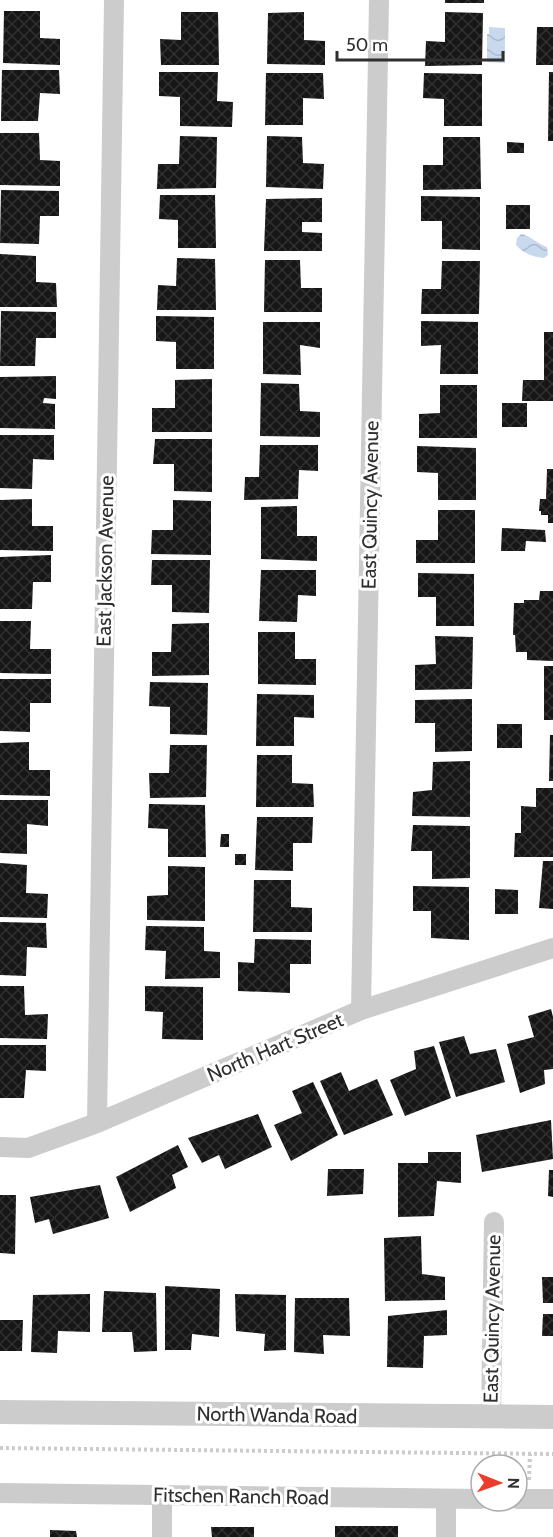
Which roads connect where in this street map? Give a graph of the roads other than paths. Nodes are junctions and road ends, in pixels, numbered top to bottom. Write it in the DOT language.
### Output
graph roads {
  1 [pos="114,0"];
  2 [pos="378,0"];
  3 [pos="553,948"];
  4 [pos="361,1010"];
  5 [pos="97,1123"];
  6 [pos="0,1147"];
  7 [pos="494,1222"];
  8 [pos="0,1412"];
  9 [pos="491,1417"];
  10 [pos="553,1418"];
  11 [pos="0,1493"];
  12 [pos="162,1495"];
  13 [pos="446,1499"];
  14 [pos="469,1499"];
  15 [pos="529,1499"];
  16 [pos="553,1499"];
  17 [pos="162,1537"];
  18 [pos="446,1537"];
  1 -- 5 [label="street, East Jackson Avenue"];
  2 -- 4 [label="street, East Quincy Avenue"];
  3 -- 4 [label="street, North Hart Street"];
  4 -- 5 [label="street, North Hart Street"];
  5 -- 6 [label="street, North Hart Street"];
  7 -- 9 [label="street, East Quincy Avenue"];
  8 -- 9 [label="street, North Wanda Road"];
  9 -- 10 [label="street, North Wanda Road"];
  11 -- 12 [label="street, Fitschen Ranch Road"];
  12 -- 13 [label="street, Fitschen Ranch Road"];
  12 -- 17 [label="street"];
  13 -- 14 [label="street, Fitschen Ranch Road"];
  13 -- 18 [label="street"];
  15 -- 16 [label="street"];
}
